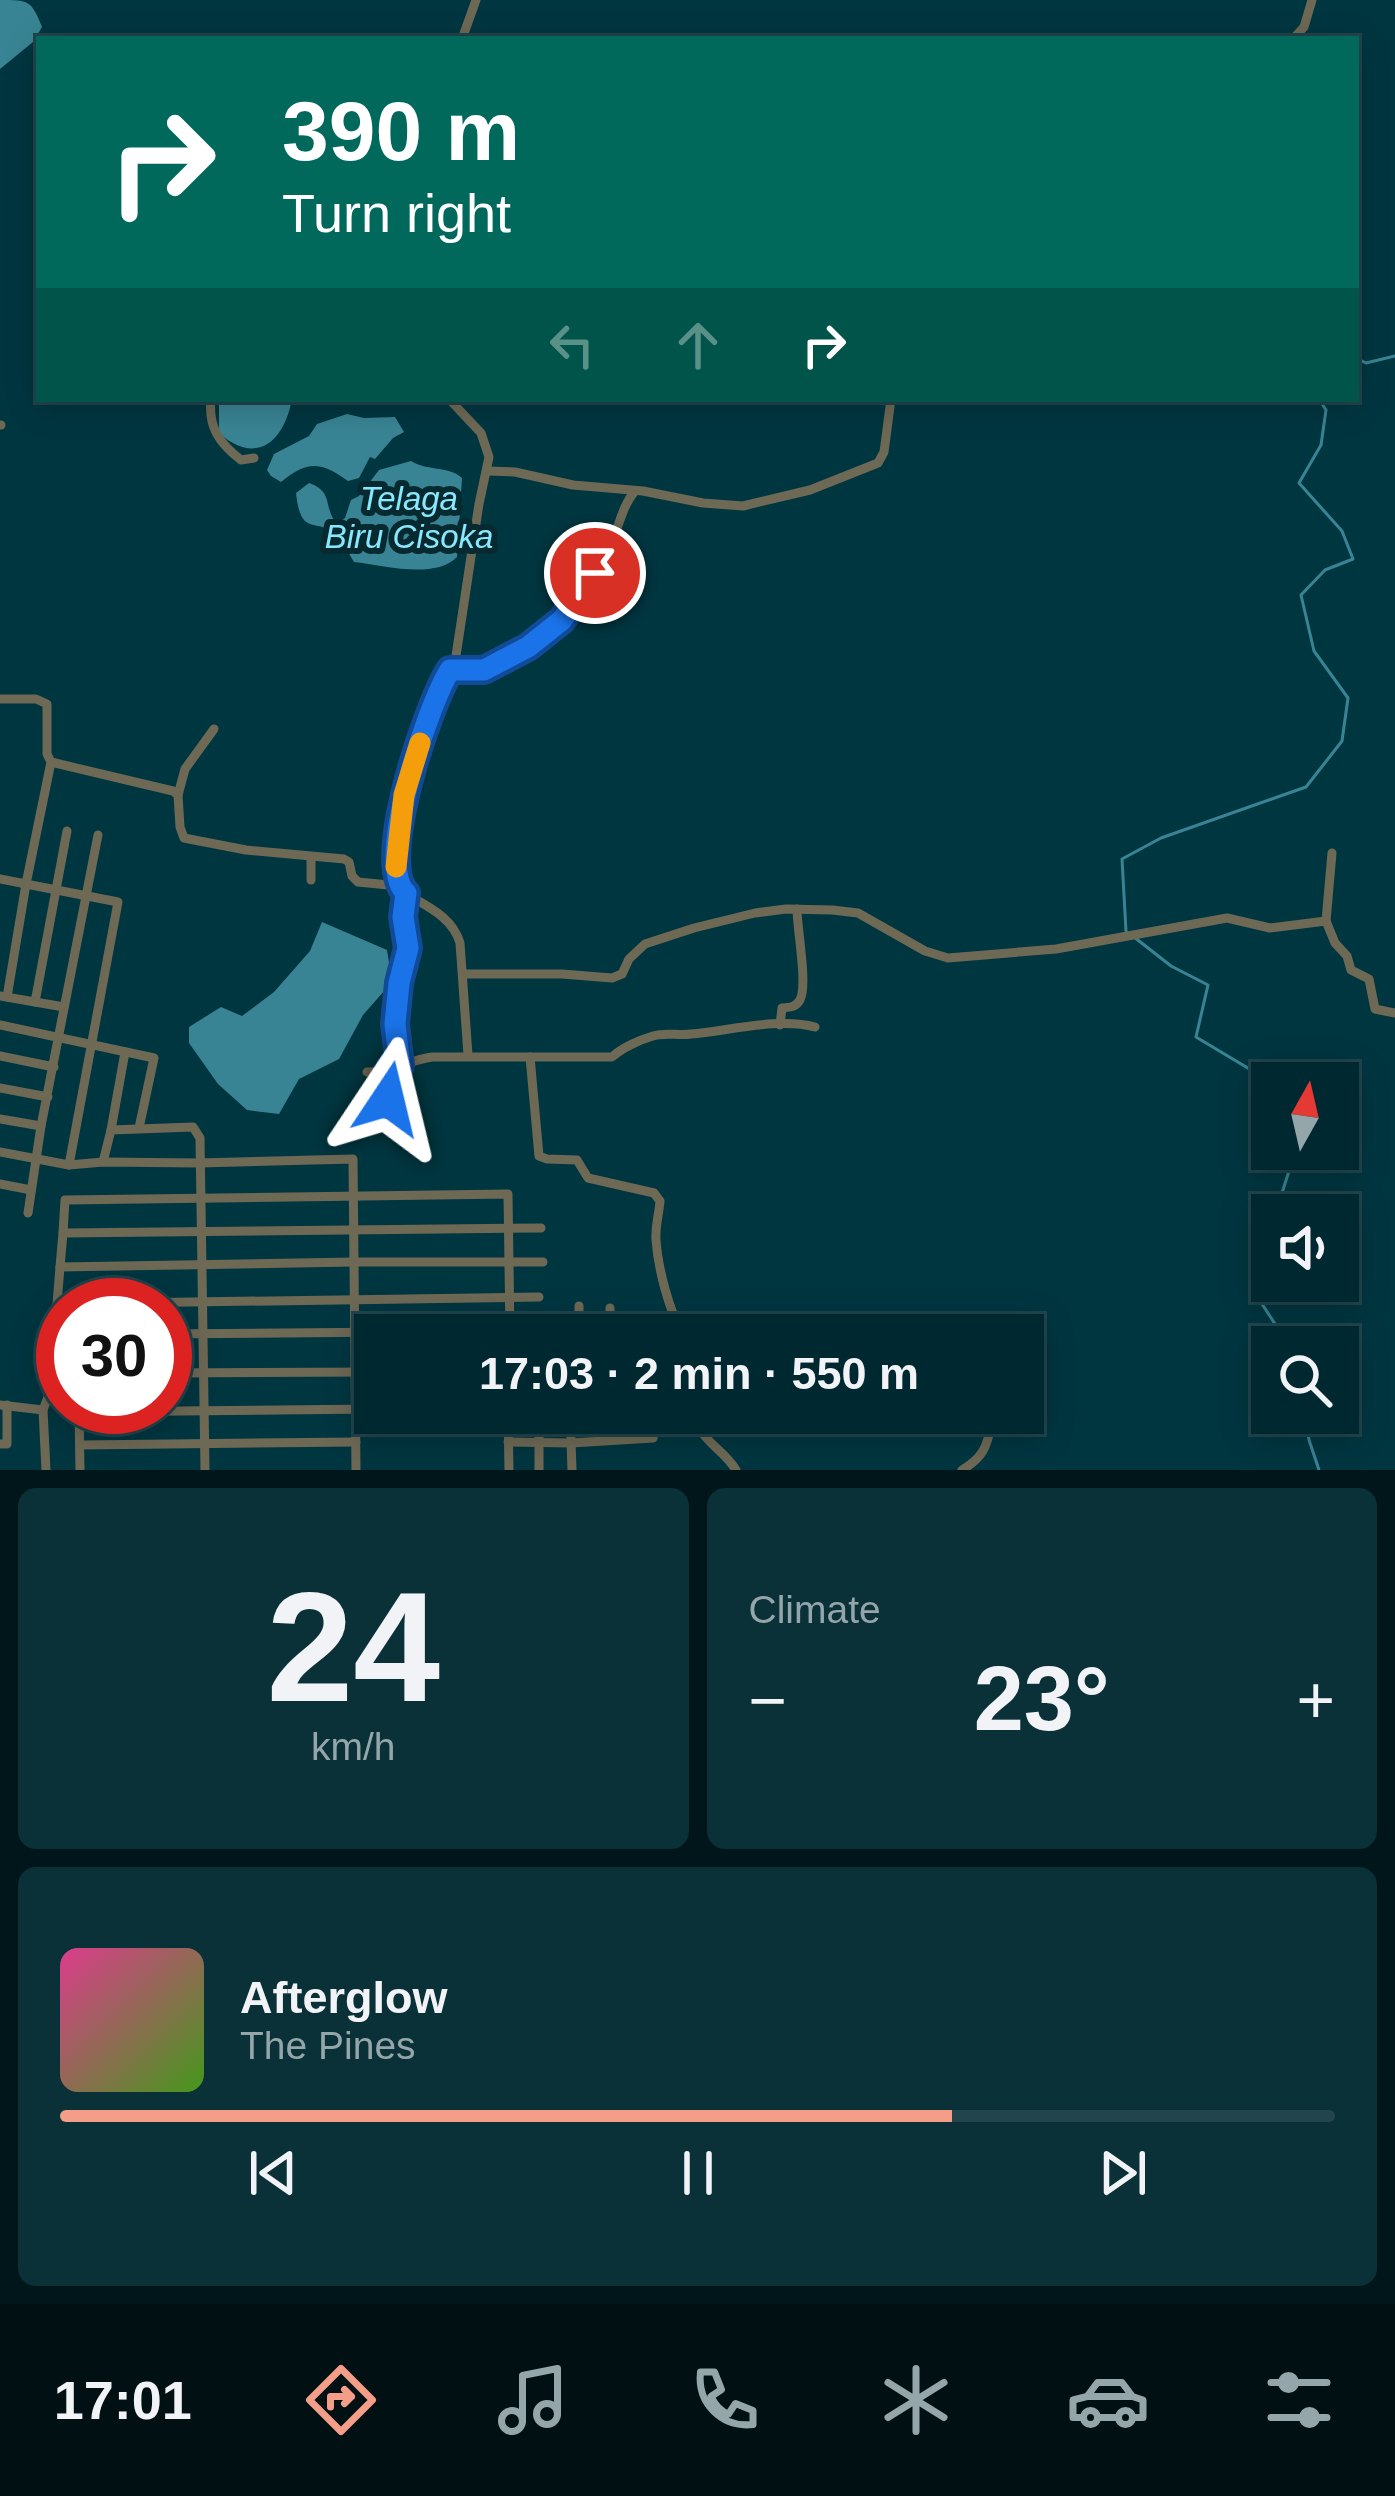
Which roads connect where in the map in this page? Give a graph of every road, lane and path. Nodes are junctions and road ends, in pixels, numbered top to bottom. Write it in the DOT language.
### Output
graph roads {
  1 [pos="476,0"];
  2 [pos="1312,0"];
  3 [pos="463,36"];
  4 [pos="1296,36"];
  5 [pos="211,402"];
  6 [pos="452,402"];
  7 [pos="891,402"];
  8 [pos="254,458"];
  9 [pos="488,471"];
  10 [pos="635,491"];
  11 [pos="573,548"];
  12 [pos="607,550"];
  13 [pos="454,669"];
  14 [pos="0,699"];
  15 [pos="214,729"];
  16 [pos="51,762"];
  17 [pos="178,795"];
  18 [pos="67,830"];
  19 [pos="98,835"];
  20 [pos="1332,853"];
  21 [pos="311,857"];
  22 [pos="0,879"];
  23 [pos="311,880"];
  24 [pos="26,884"];
  25 [pos="57,890"];
  26 [pos="403,890"];
  27 [pos="86,895"];
  28 [pos="796,909"];
  29 [pos="1326,922"];
  30 [pos="464,974"];
  31 [pos="3,996"];
  32 [pos="35,1002"];
  33 [pos="64,1007"];
  34 [pos="1395,1013"];
  35 [pos="0,1025"];
  36 [pos="780,1025"];
  37 [pos="815,1027"];
  38 [pos="59,1037"];
  39 [pos="93,1046"];
  40 [pos="125,1052"];
  41 [pos="468,1055"];
  42 [pos="0,1056"];
  43 [pos="530,1057"];
  44 [pos="54,1066"];
  45 [pos="395,1067"];
  46 [pos="367,1072"];
  47 [pos="0,1088"];
  48 [pos="48,1097"];
  49 [pos="368,1109"];
  50 [pos="0,1119"];
  51 [pos="40,1126"];
  52 [pos="139,1128"];
  53 [pos="111,1130"];
  54 [pos="0,1152"];
  55 [pos="36,1158"];
  56 [pos="103,1162"];
  57 [pos="199,1163"];
  58 [pos="69,1165"];
  59 [pos="0,1184"];
  60 [pos="32,1190"];
  61 [pos="353,1195"];
  62 [pos="201,1197"];
  63 [pos="28,1213"];
  64 [pos="507,1227"];
  65 [pos="541,1228"];
  66 [pos="353,1230"];
  67 [pos="200,1232"];
  68 [pos="63,1233"];
  69 [pos="353,1262"];
  70 [pos="508,1262"];
  71 [pos="543,1262"];
  72 [pos="200,1266"];
  73 [pos="60,1268"];
  74 [pos="59,1278"];
  75 [pos="539,1297"];
  76 [pos="509,1298"];
  77 [pos="354,1299"];
  78 [pos="192,1302"];
  79 [pos="201,1302"];
  80 [pos="579,1306"];
  81 [pos="355,1314"];
  82 [pos="509,1314"];
  83 [pos="579,1314"];
  84 [pos="673,1314"];
  85 [pos="192,1333"];
  86 [pos="201,1333"];
  87 [pos="354,1333"];
  88 [pos="354,1372"];
  89 [pos="192,1373"];
  90 [pos="202,1373"];
  91 [pos="3,1405"];
  92 [pos="36,1409"];
  93 [pos="354,1409"];
  94 [pos="192,1410"];
  95 [pos="203,1410"];
  96 [pos="44,1434"];
  97 [pos="80,1434"];
  98 [pos="356,1434"];
  99 [pos="508,1434"];
  100 [pos="539,1434"];
  101 [pos="571,1434"];
  102 [pos="653,1434"];
  103 [pos="702,1434"];
  104 [pos="990,1434"];
  105 [pos="356,1442"];
  106 [pos="508,1442"];
  107 [pos="539,1443"];
  108 [pos="571,1443"];
  109 [pos="0,1444"];
  110 [pos="204,1444"];
  111 [pos="80,1445"];
  112 [pos="46,1470"];
  113 [pos="80,1470"];
  114 [pos="205,1470"];
  115 [pos="356,1470"];
  116 [pos="508,1470"];
  117 [pos="539,1470"];
  118 [pos="572,1470"];
  119 [pos="736,1470"];
  120 [pos="962,1470"];
  1 -- 3 [label="street"];
  2 -- 4 [label="street"];
  5 -- 8 [label="street"];
  6 -- 9 [label="street"];
  7 -- 10 [label="street"];
  9 -- 10 [label="street"];
  9 -- 13 [label="street"];
  10 -- 12 [label="street"];
  11 -- 12 [label="street"];
  12 -- 13 [label="street"];
  13 -- 26 [label="street"];
  14 -- 16 [label="street"];
  15 -- 17 [label="street"];
  16 -- 17 [label="street"];
  16 -- 24 [label="street"];
  17 -- 21 [label="street"];
  18 -- 25 [label="street"];
  19 -- 27 [label="street"];
  20 -- 29 [label="street"];
  21 -- 23 [label="street"];
  21 -- 26 [label="street"];
  22 -- 24 [label="street"];
  24 -- 25 [label="street"];
  24 -- 31 [label="street"];
  25 -- 27 [label="street"];
  25 -- 32 [label="street"];
  26 -- 30 [label="street"];
  26 -- 45 [label="street"];
  27 -- 33 [label="street"];
  27 -- 39 [label="street"];
  28 -- 29 [label="street"];
  28 -- 30 [label="street"];
  28 -- 36 [label="street"];
  29 -- 34 [label="street"];
  30 -- 41 [label="street"];
  31 -- 32 [label="street"];
  32 -- 33 [label="street"];
  33 -- 38 [label="street"];
  35 -- 38 [label="street"];
  36 -- 37 [label="street"];
  36 -- 43 [label="street"];
  38 -- 39 [label="street"];
  38 -- 44 [label="street"];
  39 -- 40 [label="street"];
  39 -- 58 [label="street"];
  40 -- 52 [label="street"];
  40 -- 53 [label="street"];
  41 -- 43 [label="street"];
  41 -- 45 [label="street"];
  42 -- 44 [label="street"];
  43 -- 84 [label="street"];
  44 -- 48 [label="street"];
  45 -- 46 [label="street"];
  45 -- 49 [label="street"];
  47 -- 48 [label="street"];
  48 -- 51 [label="street"];
  50 -- 51 [label="street"];
  51 -- 55 [label="street"];
  52 -- 53 [label="street"];
  52 -- 57 [label="street"];
  53 -- 56 [label="street"];
  54 -- 55 [label="street"];
  55 -- 58 [label="street"];
  55 -- 60 [label="street"];
  56 -- 57 [label="street"];
  56 -- 58 [label="street"];
  57 -- 61 [label="street"];
  57 -- 62 [label="street"];
  59 -- 60 [label="street"];
  60 -- 63 [label="street"];
  61 -- 62 [label="street"];
  61 -- 64 [label="street"];
  61 -- 66 [label="street"];
  62 -- 67 [label="street"];
  62 -- 68 [label="street"];
  64 -- 65 [label="street"];
  64 -- 66 [label="street"];
  64 -- 70 [label="street"];
  66 -- 67 [label="street"];
  66 -- 69 [label="street"];
  67 -- 68 [label="street"];
  67 -- 72 [label="street"];
  68 -- 73 [label="street"];
  69 -- 70 [label="street"];
  69 -- 72 [label="street"];
  69 -- 77 [label="street"];
  70 -- 71 [label="street"];
  70 -- 76 [label="street"];
  72 -- 73 [label="street"];
  72 -- 79 [label="street"];
  73 -- 74 [label="street"];
  75 -- 76 [label="street"];
  76 -- 77 [label="street"];
  76 -- 82 [label="street"];
  77 -- 79 [label="street"];
  77 -- 81 [label="street"];
  78 -- 79 [label="street"];
  79 -- 86 [label="street"];
  80 -- 83 [label="street"];
  85 -- 86 [label="street"];
  86 -- 87 [label="street"];
  86 -- 90 [label="street"];
  88 -- 90 [label="street"];
  89 -- 90 [label="street"];
  90 -- 95 [label="street"];
  91 -- 92 [label="street"];
  91 -- 109 [label="street"];
  93 -- 95 [label="street"];
  94 -- 95 [label="street"];
  95 -- 110 [label="street"];
  96 -- 112 [label="street"];
  97 -- 111 [label="street"];
  98 -- 105 [label="street"];
  99 -- 106 [label="street"];
  100 -- 107 [label="street"];
  101 -- 108 [label="street"];
  102 -- 108 [label="street"];
  103 -- 119 [label="street"];
  104 -- 120 [label="street"];
  105 -- 110 [label="street"];
  105 -- 115 [label="street"];
  106 -- 107 [label="street"];
  106 -- 116 [label="street"];
  107 -- 108 [label="street"];
  107 -- 117 [label="street"];
  108 -- 118 [label="street"];
  110 -- 111 [label="street"];
  110 -- 114 [label="street"];
  111 -- 113 [label="street"];
}
